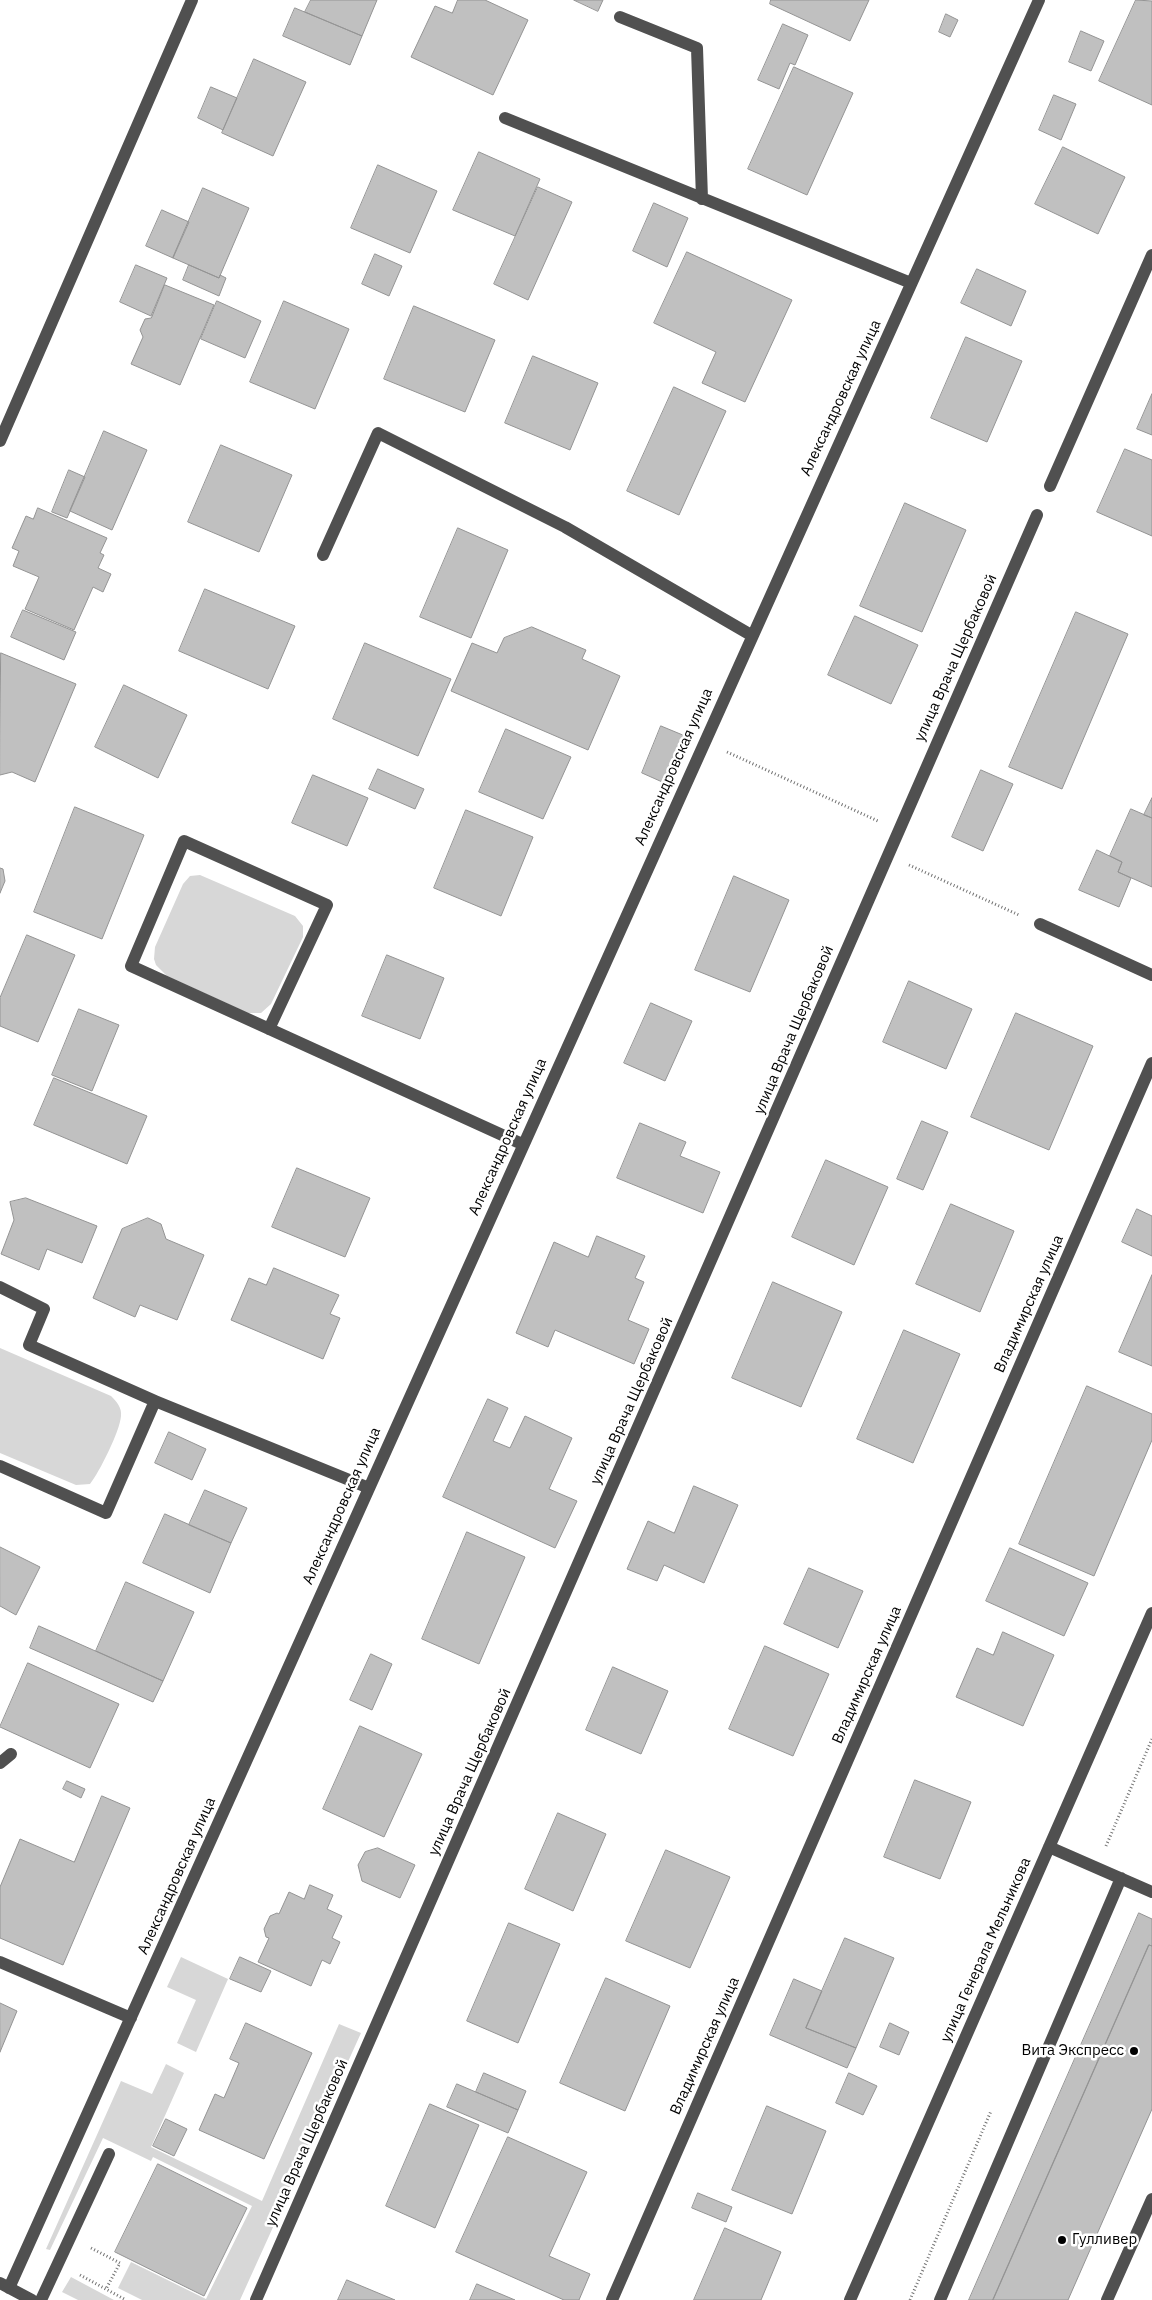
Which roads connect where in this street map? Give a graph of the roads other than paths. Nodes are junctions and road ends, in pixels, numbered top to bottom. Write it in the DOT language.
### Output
graph roads {
  1 [pos="192,0"];
  2 [pos="1039,0"];
  3 [pos="620,16"];
  4 [pos="505,118"];
  5 [pos="702,199"];
  6 [pos="1152,255"];
  7 [pos="911,283"];
  8 [pos="0,441"];
  9 [pos="1050,486"];
  10 [pos="1037,515"];
  11 [pos="323,555"];
  12 [pos="751,635"];
  13 [pos="1040,924"];
  14 [pos="1152,975"];
  15 [pos="269,1029"];
  16 [pos="1152,1063"];
  17 [pos="522,1144"];
  18 [pos="0,1287"];
  19 [pos="155,1401"];
  20 [pos="0,1466"];
  21 [pos="368,1488"];
  22 [pos="1152,1613"];
  23 [pos="11,1754"];
  24 [pos="0,1763"];
  25 [pos="1049,1847"];
  26 [pos="1121,1878"];
  27 [pos="1152,1892"];
  28 [pos="0,1962"];
  29 [pos="131,2018"];
  30 [pos="109,2154"];
  31 [pos="1152,2200"];
  32 [pos="4,2285"];
  33 [pos="32,2300"];
  34 [pos="41,2300"];
  35 [pos="256,2300"];
  36 [pos="612,2300"];
  37 [pos="850,2300"];
  38 [pos="940,2300"];
  39 [pos="1107,2300"];
  1 -- 8 [label="street"];
  2 -- 7 [label="street, Александровская улица"];
  3 -- 5 [label="street"];
  4 -- 5 [label="street"];
  5 -- 7 [label="street"];
  6 -- 9 [label="street"];
  7 -- 12 [label="street, Александровская улица"];
  10 -- 35 [label="street, улица Врача Щербаковой"];
  11 -- 12 [label="street"];
  12 -- 17 [label="street, Александровская улица"];
  13 -- 14 [label="street"];
  15 -- 15 [label="street"];
  15 -- 17 [label="street"];
  16 -- 36 [label="street, Владимирская улица"];
  17 -- 21 [label="street, Александровская улица"];
  18 -- 19 [label="street"];
  19 -- 20 [label="street"];
  19 -- 21 [label="street"];
  21 -- 29 [label="street, Александровская улица"];
  22 -- 25 [label="street, улица Генерала Мельникова"];
  23 -- 24 [label="street"];
  25 -- 26 [label="street"];
  25 -- 37 [label="street, улица Генерала Мельникова"];
  26 -- 27 [label="street"];
  26 -- 38 [label="street"];
  28 -- 29 [label="street"];
  29 -- 32 [label="street, Александровская улица"];
  30 -- 34 [label="street"];
  31 -- 39 [label="street"];
  32 -- 33 [label="street"];
}
